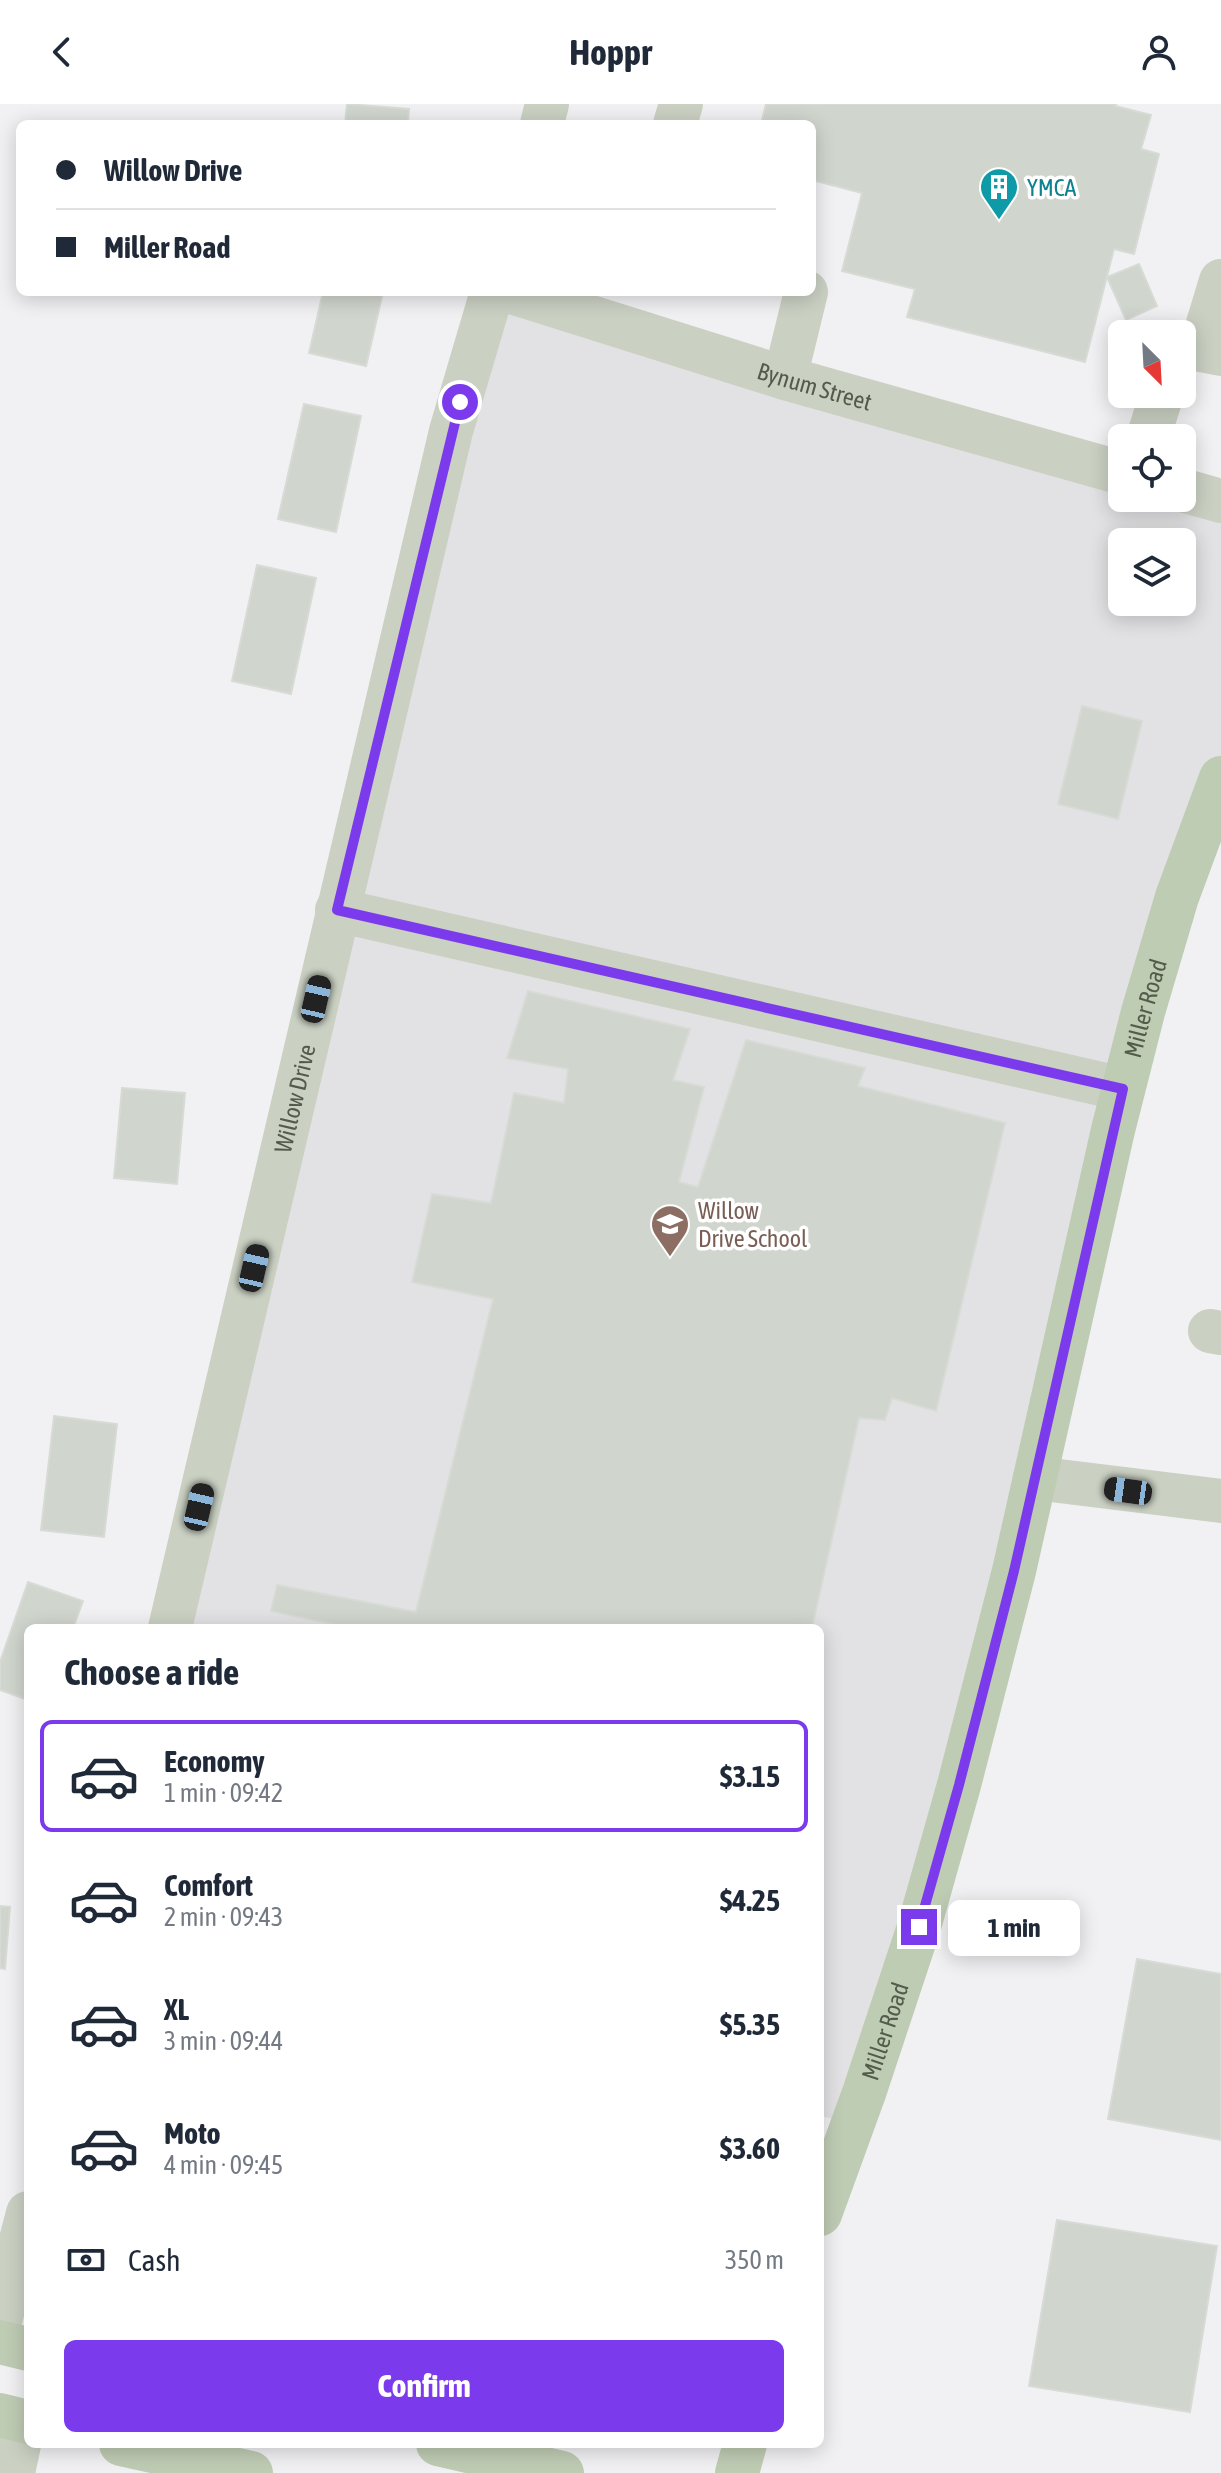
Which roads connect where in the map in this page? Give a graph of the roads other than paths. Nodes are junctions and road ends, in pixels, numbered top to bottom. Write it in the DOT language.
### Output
graph roads {
  1 [pos="1221,281"];
  2 [pos="491,296"];
  3 [pos="524,296"];
  4 [pos="805,296"];
  5 [pos="1201,354"];
  6 [pos="785,378"];
  7 [pos="1108,469"];
  8 [pos="1196,494"];
  9 [pos="1221,501"];
  10 [pos="1221,778"];
  11 [pos="337,910"];
  12 [pos="1123,1089"];
  13 [pos="1035,1478"];
  14 [pos="1221,1501"];
  15 [pos="171,1624"];
  16 [pos="824,2203"];
  17 [pos="24,2228"];
  18 [pos="0,2321"];
  19 [pos="0,2342"];
  20 [pos="24,2348"];
  21 [pos="17,2419"];
  22 [pos="135,2448"];
  23 [pos="458,2448"];
  24 [pos="744,2448"];
  25 [pos="204,2468"];
  26 [pos="13,2473"];
  27 [pos="251,2473"];
  28 [pos="562,2473"];
  29 [pos="737,2473"];
  1 -- 5 [label="street"];
  2 -- 11 [label="street, Willow Drive"];
  3 -- 6 [label="street, Bynum Street"];
  4 -- 6 [label="street"];
  6 -- 7 [label="street, Bynum Street"];
  8 -- 9 [label="street"];
  10 -- 12 [label="main road, Miller Road"];
  11 -- 12 [label="street"];
  11 -- 15 [label="street, Willow Drive"];
  12 -- 13 [label="main road, Miller Road"];
  13 -- 14 [label="street"];
  13 -- 16 [label="main road, Miller Road"];
  17 -- 18 [label="street"];
  19 -- 20 [label="main road"];
  21 -- 26 [label="street"];
  22 -- 25 [label="main road"];
  23 -- 28 [label="main road"];
  24 -- 29 [label="main road"];
  25 -- 27 [label="main road"];
}
